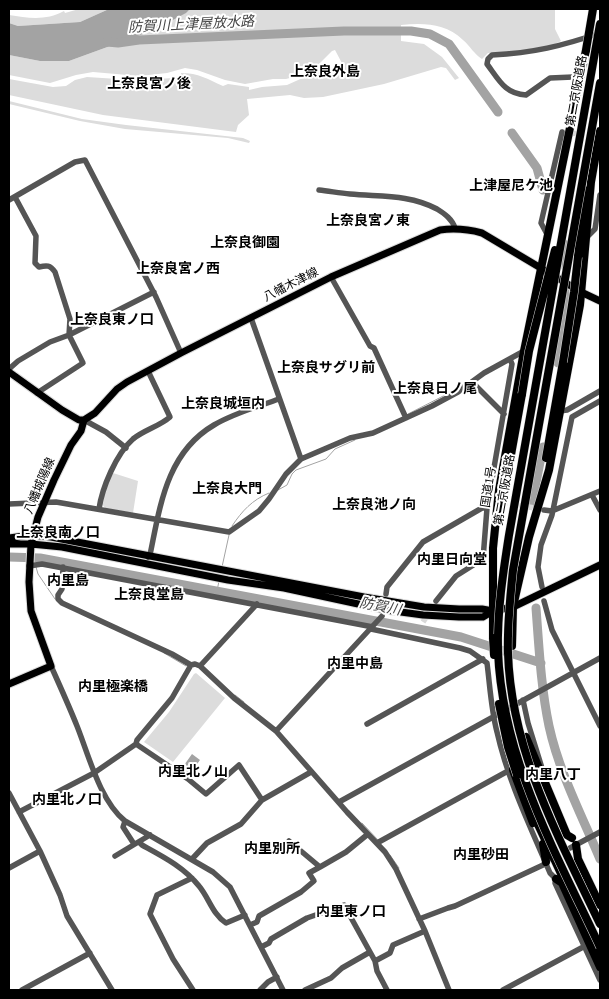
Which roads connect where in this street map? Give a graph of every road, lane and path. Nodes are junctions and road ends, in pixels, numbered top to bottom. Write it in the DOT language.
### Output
graph roads {
  1 [pos="593,9"];
  2 [pos="600,24"];
  3 [pos="600,33"];
  4 [pos="572,76"];
  5 [pos="600,83"];
  6 [pos="600,131"];
  7 [pos="562,132"];
  8 [pos="580,140"];
  9 [pos="588,151"];
  10 [pos="319,190"];
  11 [pos="600,195"];
  12 [pos="12,199"];
  13 [pos="455,228"];
  14 [pos="548,236"];
  15 [pos="585,239"];
  16 [pos="545,270"];
  17 [pos="331,277"];
  18 [pos="578,290"];
  19 [pos="154,292"];
  20 [pos="600,300"];
  21 [pos="250,318"];
  22 [pos="69,335"];
  23 [pos="524,351"];
  24 [pos="181,353"];
  25 [pos="510,359"];
  26 [pos="9,370"];
  27 [pos="148,371"];
  28 [pos="472,382"];
  29 [pos="600,391"];
  30 [pos="37,392"];
  31 [pos="279,399"];
  32 [pos="600,401"];
  33 [pos="560,411"];
  34 [pos="504,414"];
  35 [pos="406,418"];
  36 [pos="84,420"];
  37 [pos="126,448"];
  38 [pos="301,459"];
  39 [pos="600,491"];
  40 [pos="592,495"];
  41 [pos="45,502"];
  42 [pos="9,504"];
  43 [pos="542,507"];
  44 [pos="486,508"];
  45 [pos="99,509"];
  46 [pos="600,510"];
  47 [pos="552,511"];
  48 [pos="157,521"];
  49 [pos="32,534"];
  50 [pos="9,538"];
  51 [pos="9,544"];
  52 [pos="30,547"];
  53 [pos="493,548"];
  54 [pos="150,555"];
  55 [pos="135,562"];
  56 [pos="600,565"];
  57 [pos="29,566"];
  58 [pos="63,567"];
  59 [pos="542,587"];
  60 [pos="386,594"];
  61 [pos="436,601"];
  62 [pos="544,601"];
  63 [pos="257,604"];
  64 [pos="514,607"];
  65 [pos="493,611"];
  66 [pos="382,616"];
  67 [pos="372,628"];
  68 [pos="600,658"];
  69 [pos="483,659"];
  70 [pos="191,665"];
  71 [pos="51,666"];
  72 [pos="200,666"];
  73 [pos="574,672"];
  74 [pos="9,684"];
  75 [pos="523,700"];
  76 [pos="493,717"];
  77 [pos="367,724"];
  78 [pos="600,726"];
  79 [pos="276,731"];
  80 [pos="136,744"];
  81 [pos="508,771"];
  82 [pos="311,772"];
  83 [pos="94,773"];
  84 [pos="9,793"];
  85 [pos="262,800"];
  86 [pos="339,802"];
  87 [pos="552,809"];
  88 [pos="19,812"];
  89 [pos="532,817"];
  90 [pos="125,821"];
  91 [pos="600,832"];
  92 [pos="368,834"];
  93 [pos="150,835"];
  94 [pos="289,841"];
  95 [pos="136,843"];
  96 [pos="378,843"];
  97 [pos="575,843"];
  98 [pos="40,851"];
  99 [pos="115,856"];
  100 [pos="192,859"];
  101 [pos="549,860"];
  102 [pos="320,867"];
  103 [pos="9,868"];
  104 [pos="192,878"];
  105 [pos="556,878"];
  106 [pos="600,905"];
  107 [pos="245,915"];
  108 [pos="600,918"];
  109 [pos="419,920"];
  110 [pos="600,924"];
  111 [pos="250,925"];
  112 [pos="425,931"];
  113 [pos="585,946"];
  114 [pos="261,947"];
  115 [pos="600,947"];
  116 [pos="90,952"];
  117 [pos="370,952"];
  118 [pos="600,956"];
  119 [pos="375,961"];
  120 [pos="600,966"];
  121 [pos="277,978"];
  122 [pos="600,980"];
  123 [pos="22,990"];
  124 [pos="112,990"];
  125 [pos="193,990"];
  126 [pos="260,990"];
  127 [pos="283,990"];
  128 [pos="305,990"];
  129 [pos="387,990"];
  130 [pos="449,990"];
  131 [pos="503,990"];
  1 -- 14 [label="highway, 国道1号, bridge"];
  2 -- 8 [label="highway, 第二京阪道路, bridge"];
  3 -- 4 [label="street"];
  5 -- 9 [label="highway, 第二京阪道路, bridge"];
  6 -- 15 [label="highway"];
  7 -- 14 [label="street"];
  8 -- 53 [label="highway, bridge"];
  8 -- 115 [label="highway, 第二京阪道路, bridge"];
  9 -- 43 [label="highway, bridge"];
  9 -- 110 [label="highway, 第二京阪道路, bridge"];
  10 -- 13 [label="street"];
  11 -- 15 [label="street"];
  12 -- 19 [label="street"];
  12 -- 22 [label="street"];
  13 -- 16 [label="main road, 八幡木津線"];
  13 -- 17 [label="main road, 八幡木津線"];
  14 -- 16 [label="highway, 国道1号"];
  15 -- 18 [label="highway"];
  16 -- 18 [label="main road, 八幡木津線, bridge"];
  16 -- 23 [label="highway, 国道1号"];
  17 -- 21 [label="main road, 八幡木津線"];
  17 -- 35 [label="street"];
  18 -- 20 [label="main road, 八幡木津線"];
  18 -- 33 [label="highway"];
  19 -- 22 [label="street"];
  19 -- 24 [label="street"];
  21 -- 24 [label="main road, 八幡木津線"];
  21 -- 31 [label="street"];
  22 -- 26 [label="street"];
  22 -- 30 [label="street"];
  23 -- 25 [label="street"];
  23 -- 53 [label="highway, 国道1号"];
  24 -- 27 [label="main road, 八幡木津線"];
  25 -- 28 [label="street"];
  25 -- 34 [label="street"];
  26 -- 30 [label="main road"];
  27 -- 36 [label="main road, 八幡木津線"];
  27 -- 37 [label="street"];
  28 -- 34 [label="street"];
  28 -- 35 [label="street"];
  29 -- 33 [label="street"];
  30 -- 36 [label="main road"];
  31 -- 38 [label="street"];
  31 -- 48 [label="street"];
  32 -- 47 [label="street"];
  33 -- 43 [label="highway"];
  34 -- 44 [label="street"];
  35 -- 38 [label="street"];
  36 -- 37 [label="street"];
  36 -- 41 [label="main road, 八幡城陽線"];
  37 -- 45 [label="street"];
  38 -- 48 [label="street"];
  39 -- 40 [label="street"];
  40 -- 46 [label="street"];
  40 -- 47 [label="street"];
  41 -- 42 [label="street"];
  41 -- 45 [label="street"];
  41 -- 49 [label="main road, 八幡城陽線"];
  43 -- 47 [label="street"];
  43 -- 64 [label="highway"];
  44 -- 60 [label="street"];
  44 -- 61 [label="street"];
  45 -- 48 [label="street"];
  47 -- 59 [label="street"];
  48 -- 54 [label="street"];
  49 -- 50 [label="main road"];
  49 -- 52 [label="main road, 八幡城陽線"];
  49 -- 54 [label="main road"];
  51 -- 52 [label="main road"];
  52 -- 55 [label="main road"];
  52 -- 57 [label="main road, 八幡城陽線"];
  53 -- 65 [label="highway, 国道1号"];
  54 -- 55 [label="street"];
  54 -- 65 [label="main road"];
  55 -- 65 [label="main road"];
  56 -- 64 [label="main road"];
  57 -- 58 [label="street"];
  57 -- 71 [label="main road, 八幡城陽線"];
  58 -- 63 [label="street"];
  58 -- 70 [label="street"];
  62 -- 73 [label="street"];
  63 -- 67 [label="street"];
  63 -- 72 [label="street"];
  64 -- 65 [label="main road"];
  64 -- 87 [label="highway, bridge"];
  65 -- 89 [label="highway, 国道1号, bridge"];
  66 -- 67 [label="street"];
  67 -- 69 [label="street"];
  67 -- 79 [label="street"];
  68 -- 73 [label="street"];
  69 -- 76 [label="street"];
  69 -- 77 [label="street"];
  70 -- 72 [label="street"];
  70 -- 80 [label="street"];
  71 -- 74 [label="main road"];
  71 -- 83 [label="street"];
  72 -- 79 [label="street"];
  73 -- 75 [label="street"];
  73 -- 78 [label="street"];
  75 -- 76 [label="street"];
  75 -- 97 [label="street"];
  76 -- 81 [label="street"];
  76 -- 86 [label="street"];
  79 -- 82 [label="street"];
  80 -- 83 [label="street"];
  80 -- 85 [label="street"];
  81 -- 96 [label="street"];
  81 -- 101 [label="street"];
  82 -- 85 [label="street"];
  82 -- 86 [label="street"];
  83 -- 88 [label="street"];
  83 -- 90 [label="street"];
  84 -- 88 [label="street"];
  85 -- 100 [label="street"];
  86 -- 92 [label="street"];
  87 -- 97 [label="highway"];
  87 -- 108 [label="highway"];
  88 -- 98 [label="street"];
  89 -- 101 [label="highway"];
  89 -- 118 [label="highway, 国道1号"];
  90 -- 93 [label="street"];
  90 -- 95 [label="street"];
  91 -- 97 [label="street"];
  92 -- 96 [label="street"];
  92 -- 102 [label="street"];
  93 -- 95 [label="street"];
  93 -- 100 [label="street"];
  94 -- 102 [label="street"];
  95 -- 99 [label="street"];
  95 -- 104 [label="street"];
  96 -- 109 [label="street"];
  97 -- 106 [label="highway"];
  98 -- 103 [label="street"];
  98 -- 116 [label="street"];
  100 -- 107 [label="street"];
  101 -- 105 [label="street"];
  101 -- 109 [label="street"];
  102 -- 111 [label="street"];
  104 -- 107 [label="street"];
  104 -- 125 [label="street"];
  105 -- 113 [label="street"];
  105 -- 120 [label="highway"];
  107 -- 111 [label="street"];
  109 -- 112 [label="street"];
  111 -- 114 [label="street"];
  112 -- 119 [label="street"];
  112 -- 130 [label="street"];
  113 -- 122 [label="street"];
  113 -- 131 [label="street"];
  114 -- 117 [label="street"];
  114 -- 121 [label="street"];
  116 -- 123 [label="street"];
  116 -- 124 [label="street"];
  117 -- 119 [label="street"];
  117 -- 128 [label="street"];
  119 -- 129 [label="street"];
  121 -- 126 [label="street"];
  121 -- 127 [label="street"];
}
